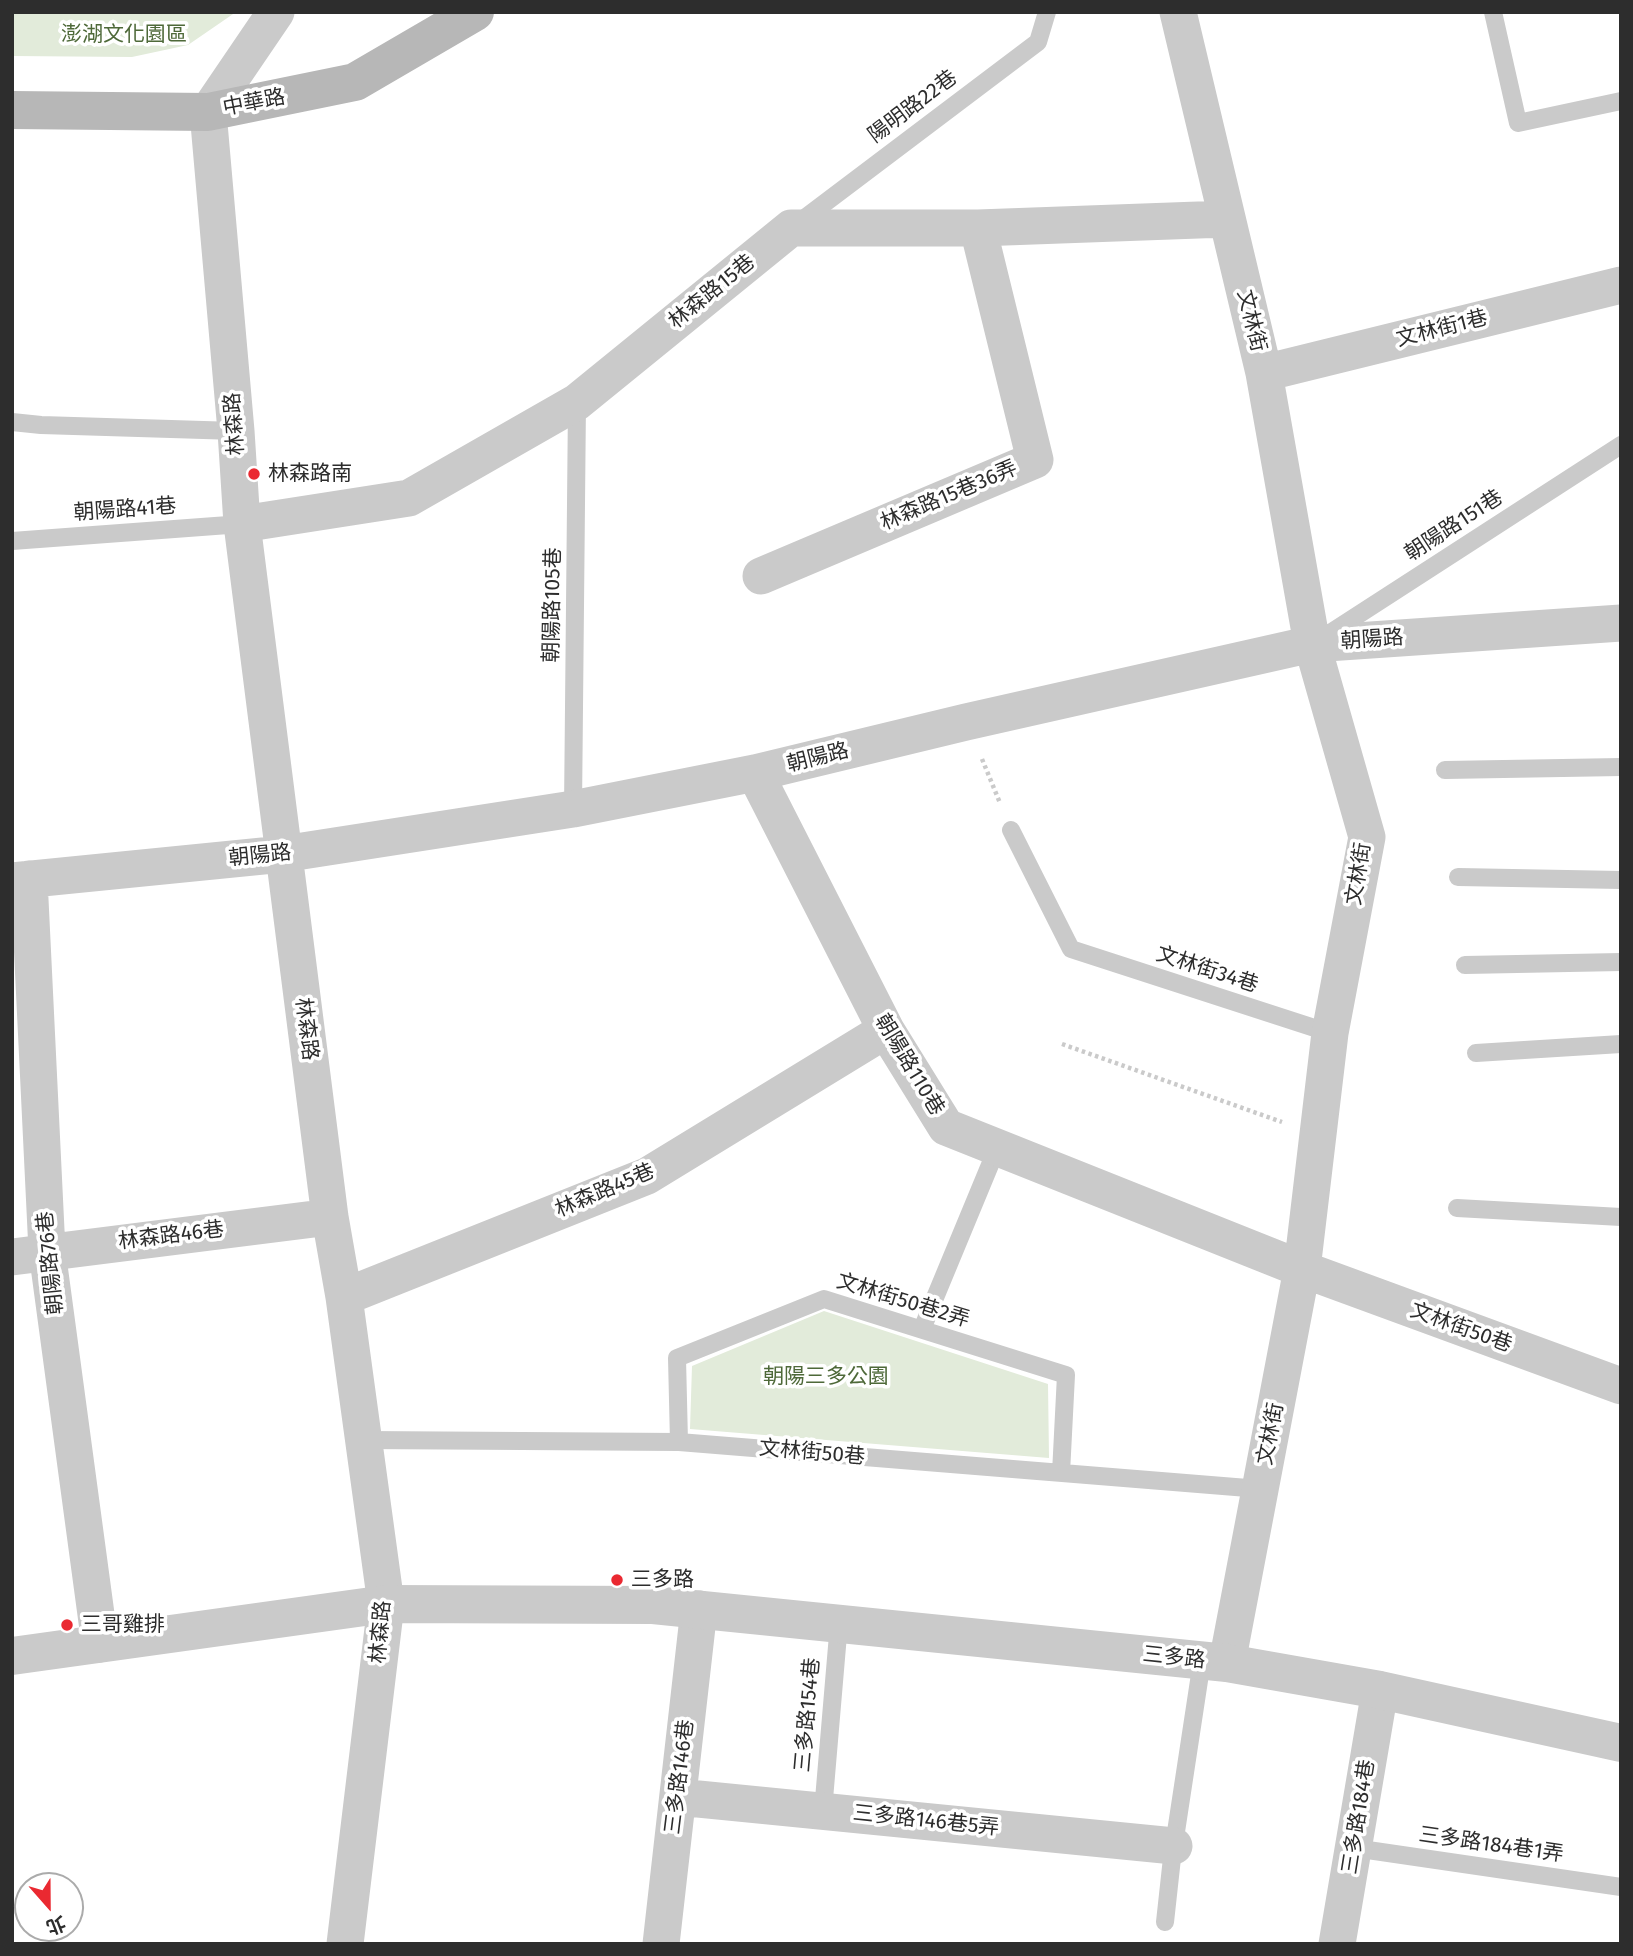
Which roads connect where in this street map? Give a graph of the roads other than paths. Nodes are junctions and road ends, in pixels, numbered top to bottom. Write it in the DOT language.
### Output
graph roads {
  1 [pos="276,12"];
  2 [pos="1046,12"];
  3 [pos="1178,12"];
  4 [pos="1493,12"];
  5 [pos="468,14"];
  6 [pos="1621,101"];
  7 [pos="12,110"];
  8 [pos="208,112"];
  9 [pos="1226,219"];
  10 [pos="791,228"];
  11 [pos="978,228"];
  12 [pos="1621,285"];
  13 [pos="1264,373"];
  14 [pos="577,402"];
  15 [pos="12,422"];
  16 [pos="236,431"];
  17 [pos="1621,445"];
  18 [pos="242,524"];
  19 [pos="12,541"];
  20 [pos="761,576"];
  21 [pos="1621,624"];
  22 [pos="1312,644"];
  23 [pos="1621,767"];
  24 [pos="1445,770"];
  25 [pos="755,773"];
  26 [pos="573,809"];
  27 [pos="1011,830"];
  28 [pos="284,854"];
  29 [pos="1458,877"];
  30 [pos="21,880"];
  31 [pos="1621,880"];
  32 [pos="1621,961"];
  33 [pos="1465,965"];
  34 [pos="886,1030"];
  35 [pos="1330,1033"];
  36 [pos="1621,1044"];
  37 [pos="1476,1054"];
  38 [pos="998,1148"];
  39 [pos="1457,1208"];
  40 [pos="330,1217"];
  41 [pos="1621,1217"];
  42 [pos="47,1251"];
  43 [pos="12,1257"];
  44 [pos="1302,1269"];
  45 [pos="344,1297"];
  46 [pos="922,1329"];
  47 [pos="1621,1386"];
  48 [pos="363,1440"];
  49 [pos="679,1442"];
  50 [pos="1061,1473"];
  51 [pos="1260,1489"];
  52 [pos="386,1604"];
  53 [pos="699,1609"];
  54 [pos="839,1623"];
  55 [pos="100,1644"];
  56 [pos="12,1656"];
  57 [pos="1214,1662"];
  58 [pos="1380,1690"];
  59 [pos="1621,1743"];
  60 [pos="678,1797"];
  61 [pos="823,1811"];
  62 [pos="1174,1846"];
  63 [pos="1354,1847"];
  64 [pos="1621,1887"];
  65 [pos="1165,1922"];
  66 [pos="345,1944"];
  67 [pos="661,1944"];
  68 [pos="1337,1944"];
  1 -- 8 [label="street"];
  2 -- 10 [label="lane, 陽明路22巷"];
  3 -- 9 [label="street, 文林街"];
  4 -- 6 [label="lane"];
  5 -- 8 [label="main road, 中華路"];
  7 -- 8 [label="main road, 中華路"];
  8 -- 16 [label="street, 林森路"];
  9 -- 11 [label="street"];
  9 -- 13 [label="street, 文林街"];
  10 -- 11 [label="street"];
  10 -- 14 [label="street, 林森路15巷"];
  11 -- 20 [label="street, 林森路15巷36弄"];
  12 -- 13 [label="street, 文林街1巷"];
  13 -- 22 [label="street, 文林街"];
  14 -- 18 [label="street, 林森路15巷"];
  14 -- 26 [label="lane, 朝陽路105巷"];
  15 -- 16 [label="lane"];
  16 -- 18 [label="street, 林森路"];
  17 -- 22 [label="lane, 朝陽路151巷"];
  18 -- 19 [label="lane, 朝陽路41巷"];
  18 -- 28 [label="street, 林森路"];
  21 -- 22 [label="street, 朝陽路"];
  22 -- 25 [label="street, 朝陽路"];
  22 -- 35 [label="street, 文林街"];
  23 -- 24 [label="lane"];
  25 -- 26 [label="street, 朝陽路"];
  25 -- 34 [label="street, 朝陽路110巷"];
  26 -- 28 [label="street, 朝陽路"];
  27 -- 35 [label="lane, 文林街34巷"];
  28 -- 30 [label="street, 朝陽路"];
  28 -- 40 [label="street, 林森路"];
  29 -- 31 [label="lane"];
  30 -- 42 [label="street, 朝陽路76巷"];
  32 -- 33 [label="lane"];
  34 -- 38 [label="street, 朝陽路110巷"];
  34 -- 45 [label="street, 林森路45巷"];
  35 -- 44 [label="street, 文林街"];
  36 -- 37 [label="lane"];
  38 -- 44 [label="street, 朝陽路110巷"];
  38 -- 46 [label="lane"];
  39 -- 41 [label="lane"];
  40 -- 42 [label="street, 林森路46巷"];
  40 -- 45 [label="street, 林森路"];
  42 -- 43 [label="street, 林森路46巷"];
  42 -- 55 [label="street, 朝陽路76巷"];
  44 -- 47 [label="street, 文林街50巷"];
  44 -- 51 [label="street, 文林街"];
  45 -- 48 [label="street, 林森路"];
  46 -- 49 [label="lane, 文林街50巷2弄"];
  46 -- 50 [label="lane, 文林街50巷2弄"];
  48 -- 49 [label="lane, 文林街50巷"];
  48 -- 52 [label="street, 林森路"];
  49 -- 50 [label="lane, 文林街50巷"];
  50 -- 51 [label="lane, 文林街50巷"];
  51 -- 57 [label="street, 文林街"];
  52 -- 53 [label="street, 三多路"];
  52 -- 55 [label="street, 三多路"];
  52 -- 66 [label="street, 林森路"];
  53 -- 54 [label="street, 三多路"];
  53 -- 60 [label="street, 三多路146巷"];
  54 -- 57 [label="street, 三多路"];
  54 -- 61 [label="lane, 三多路154巷"];
  55 -- 56 [label="street, 三多路"];
  57 -- 58 [label="street, 三多路"];
  57 -- 62 [label="lane"];
  58 -- 59 [label="street, 三多路"];
  58 -- 63 [label="street, 三多路184巷"];
  60 -- 61 [label="street, 三多路146巷5弄"];
  60 -- 67 [label="street, 三多路146巷"];
  61 -- 62 [label="street, 三多路146巷5弄"];
  62 -- 65 [label="lane"];
  63 -- 64 [label="lane, 三多路184巷1弄"];
  63 -- 68 [label="street, 三多路184巷"];
}
